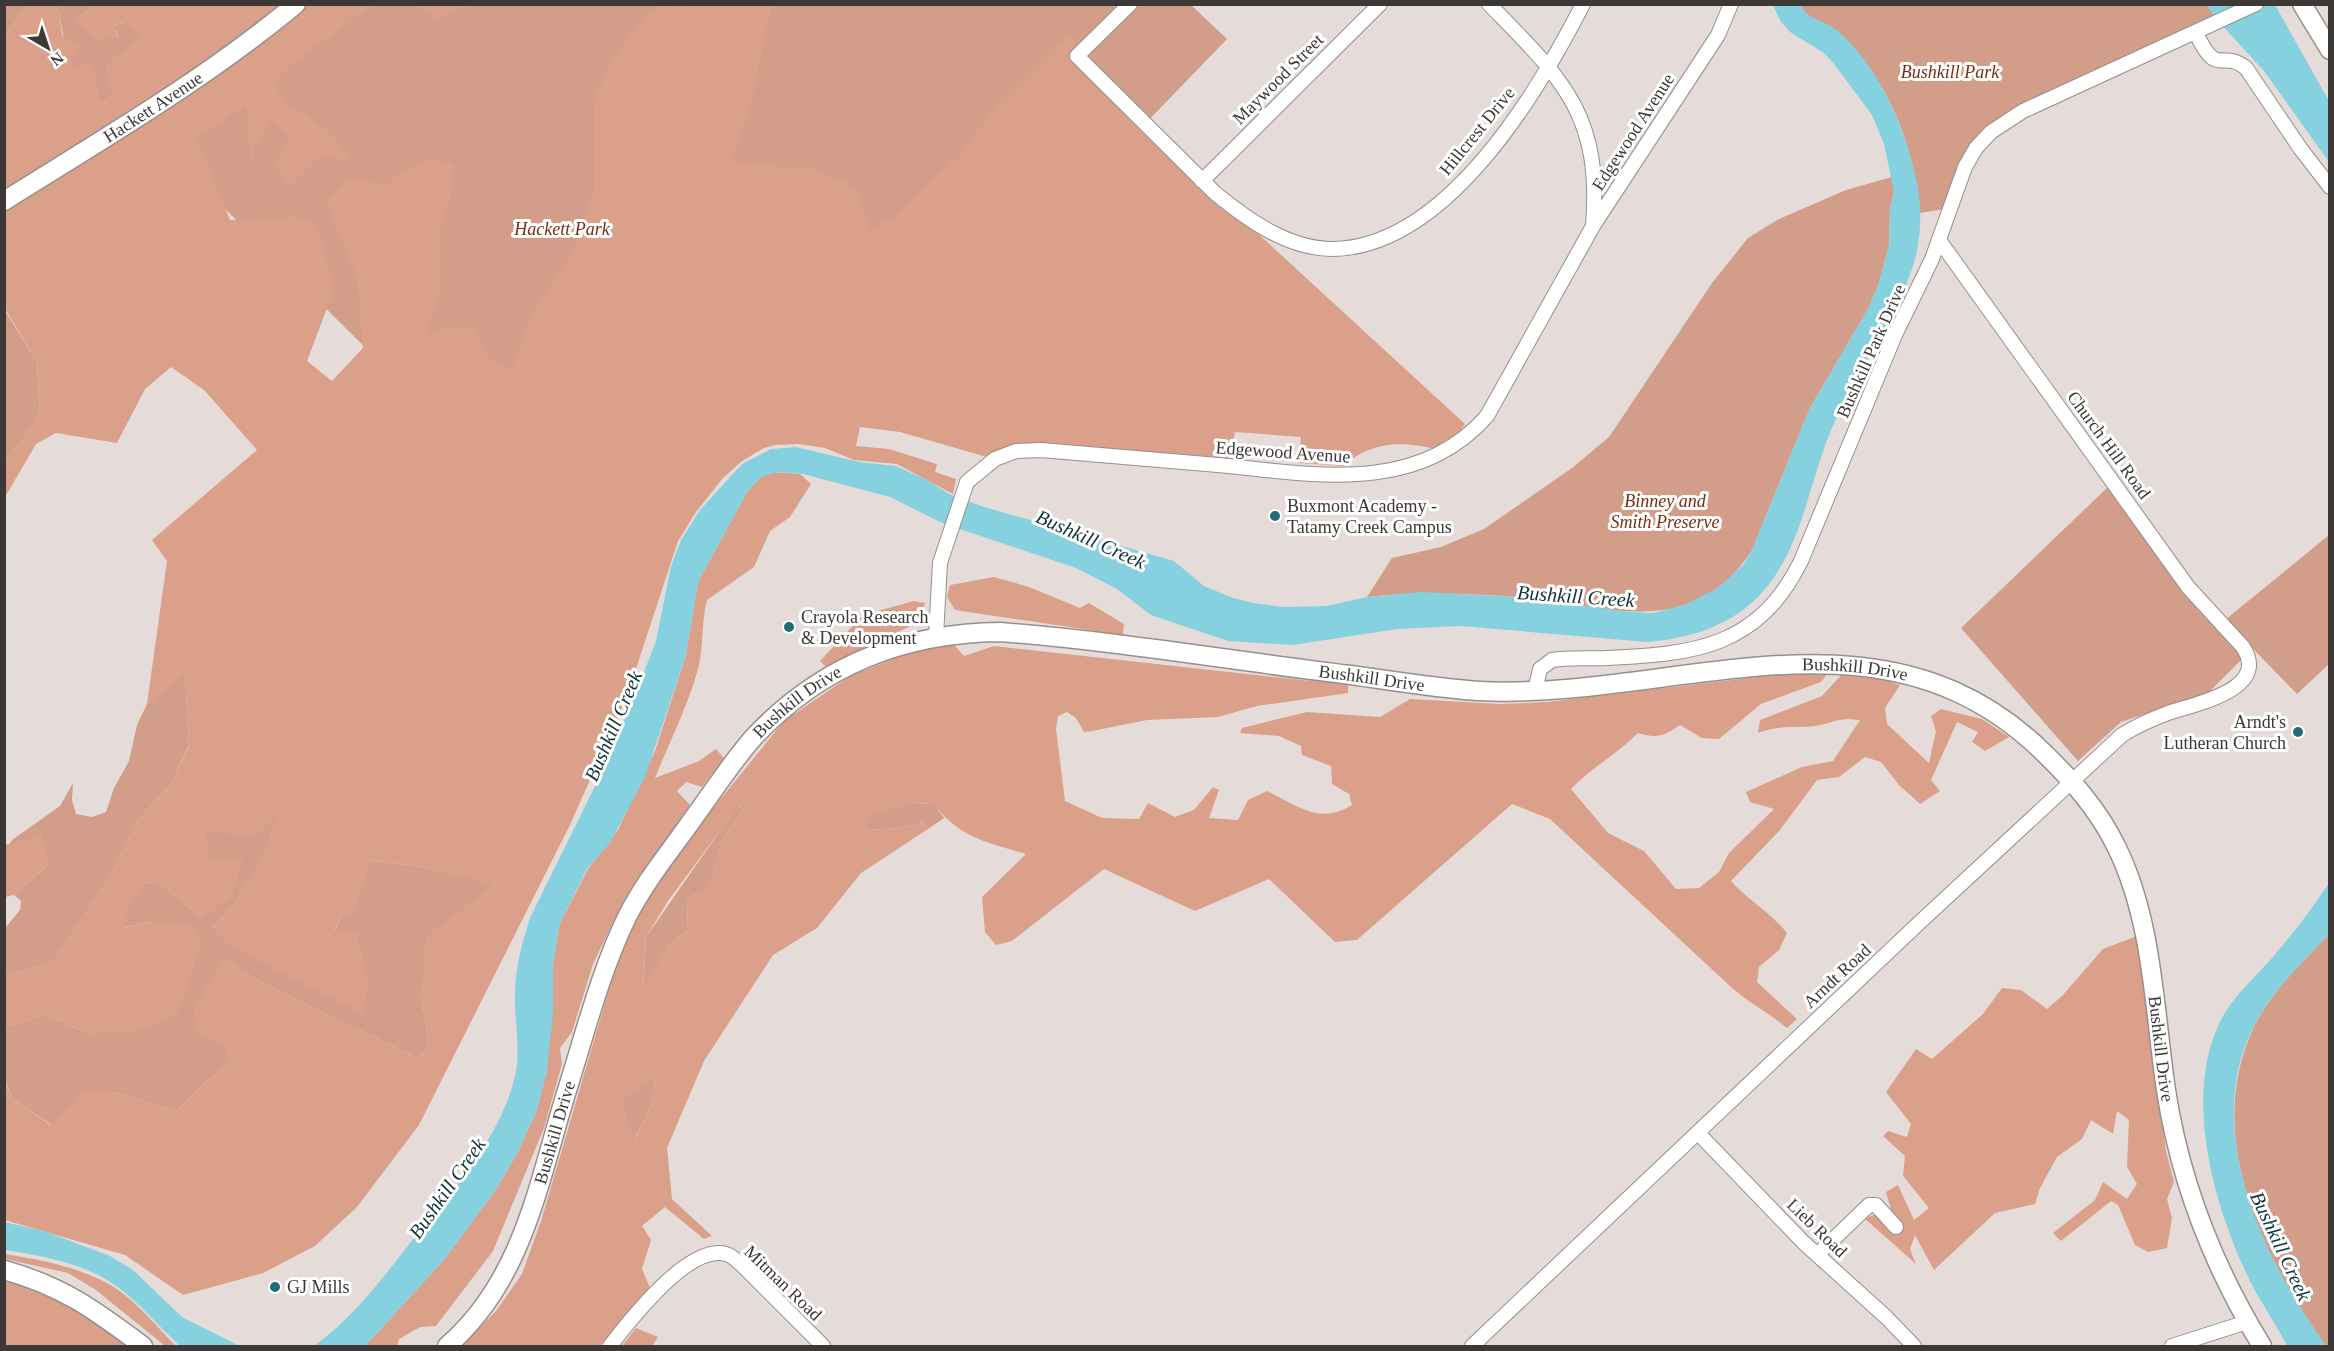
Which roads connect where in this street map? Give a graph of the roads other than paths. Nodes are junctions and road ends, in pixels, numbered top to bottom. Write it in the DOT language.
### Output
graph roads {
  1 [pos="296,4"];
  2 [pos="1130,4"];
  3 [pos="1380,4"];
  4 [pos="1489,4"];
  5 [pos="1583,4"];
  6 [pos="1731,4"];
  7 [pos="2256,4"];
  8 [pos="2302,4"];
  9 [pos="2196,33"];
  10 [pos="2330,50"];
  11 [pos="1549,66"];
  12 [pos="1202,181"];
  13 [pos="2330,187"];
  14 [pos="4,201"];
  15 [pos="1593,226"];
  16 [pos="1939,240"];
  17 [pos="936,636"];
  18 [pos="2249,669"];
  19 [pos="1535,691"];
  20 [pos="2073,782"];
  21 [pos="1698,1133"];
  22 [pos="1896,1227"];
  23 [pos="1817,1255"];
  24 [pos="4,1270"];
  25 [pos="2247,1322"];
  26 [pos="143,1347"];
  27 [pos="447,1347"];
  28 [pos="610,1347"];
  29 [pos="823,1347"];
  30 [pos="1472,1347"];
  31 [pos="1914,1347"];
  32 [pos="2172,1347"];
  33 [pos="2262,1347"];
  1 -- 14 [label="main road, Hackett Avenue"];
  2 -- 12 [label="street, Hillcrest Drive"];
  3 -- 12 [label="street, Maywood Street"];
  4 -- 11 [label="street"];
  5 -- 11 [label="street, Hillcrest Drive"];
  6 -- 15 [label="street, Edgewood Avenue"];
  7 -- 9 [label="street, Bushkill Park Drive"];
  8 -- 10 [label="main road"];
  9 -- 13 [label="street"];
  9 -- 16 [label="street, Bushkill Park Drive"];
  11 -- 12 [label="street, Hillcrest Drive"];
  11 -- 15 [label="street"];
  15 -- 17 [label="street, Edgewood Avenue"];
  16 -- 18 [label="street, Church Hill Road"];
  16 -- 19 [label="street, Bushkill Park Drive"];
  17 -- 19 [label="main road, Bushkill Drive"];
  17 -- 27 [label="main road, Bushkill Drive"];
  18 -- 20 [label="street, Arndt Road"];
  19 -- 20 [label="main road, Bushkill Drive"];
  20 -- 21 [label="street, Arndt Road"];
  20 -- 25 [label="main road, Bushkill Drive"];
  21 -- 23 [label="street, Lieb Road"];
  21 -- 30 [label="street, Arndt Road"];
  22 -- 23 [label="street"];
  23 -- 31 [label="street, Lieb Road"];
  24 -- 26 [label="main road"];
  25 -- 32 [label="street"];
  25 -- 33 [label="main road, Bushkill Drive"];
  28 -- 29 [label="street, Mitman Road"];
}
